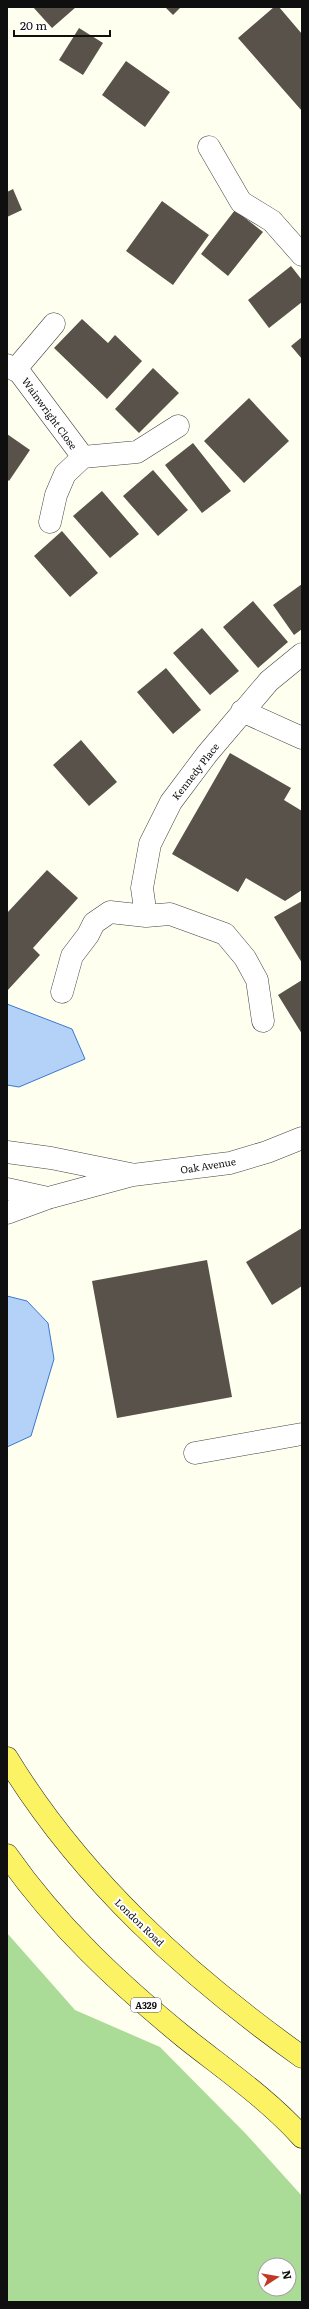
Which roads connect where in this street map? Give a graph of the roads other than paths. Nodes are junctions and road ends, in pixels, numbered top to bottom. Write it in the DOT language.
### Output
graph roads {
  1 [pos="209,147"];
  2 [pos="302,255"];
  3 [pos="54,324"];
  4 [pos="11,367"];
  5 [pos="178,426"];
  6 [pos="83,458"];
  7 [pos="50,522"];
  8 [pos="302,654"];
  9 [pos="242,711"];
  10 [pos="302,738"];
  11 [pos="146,916"];
  12 [pos="62,992"];
  13 [pos="263,1021"];
  14 [pos="302,1138"];
  15 [pos="7,1152"];
  16 [pos="134,1175"];
  17 [pos="7,1189"];
  18 [pos="48,1198"];
  19 [pos="7,1213"];
  20 [pos="302,1434"];
  21 [pos="195,1453"];
  22 [pos="7,1758"];
  23 [pos="7,1855"];
  24 [pos="302,2057"];
  25 [pos="302,2137"];
  1 -- 2 [label="street"];
  3 -- 4 [label="street, Wainwright Close"];
  4 -- 6 [label="street, Wainwright Close"];
  5 -- 6 [label="street, Wainwright Close"];
  6 -- 7 [label="street, Wainwright Close"];
  8 -- 9 [label="street, Kennedy Place"];
  9 -- 10 [label="street"];
  9 -- 11 [label="street, Kennedy Place"];
  11 -- 12 [label="street"];
  11 -- 13 [label="street"];
  14 -- 16 [label="street, Oak Avenue"];
  15 -- 16 [label="street, Oak Avenue"];
  16 -- 18 [label="street, Oak Avenue"];
  17 -- 18 [label="street, Oak Avenue"];
  18 -- 19 [label="street, Oak Avenue"];
  20 -- 21 [label="street"];
  22 -- 24 [label="main road, London Road"];
  23 -- 25 [label="main road, A329"];
}
